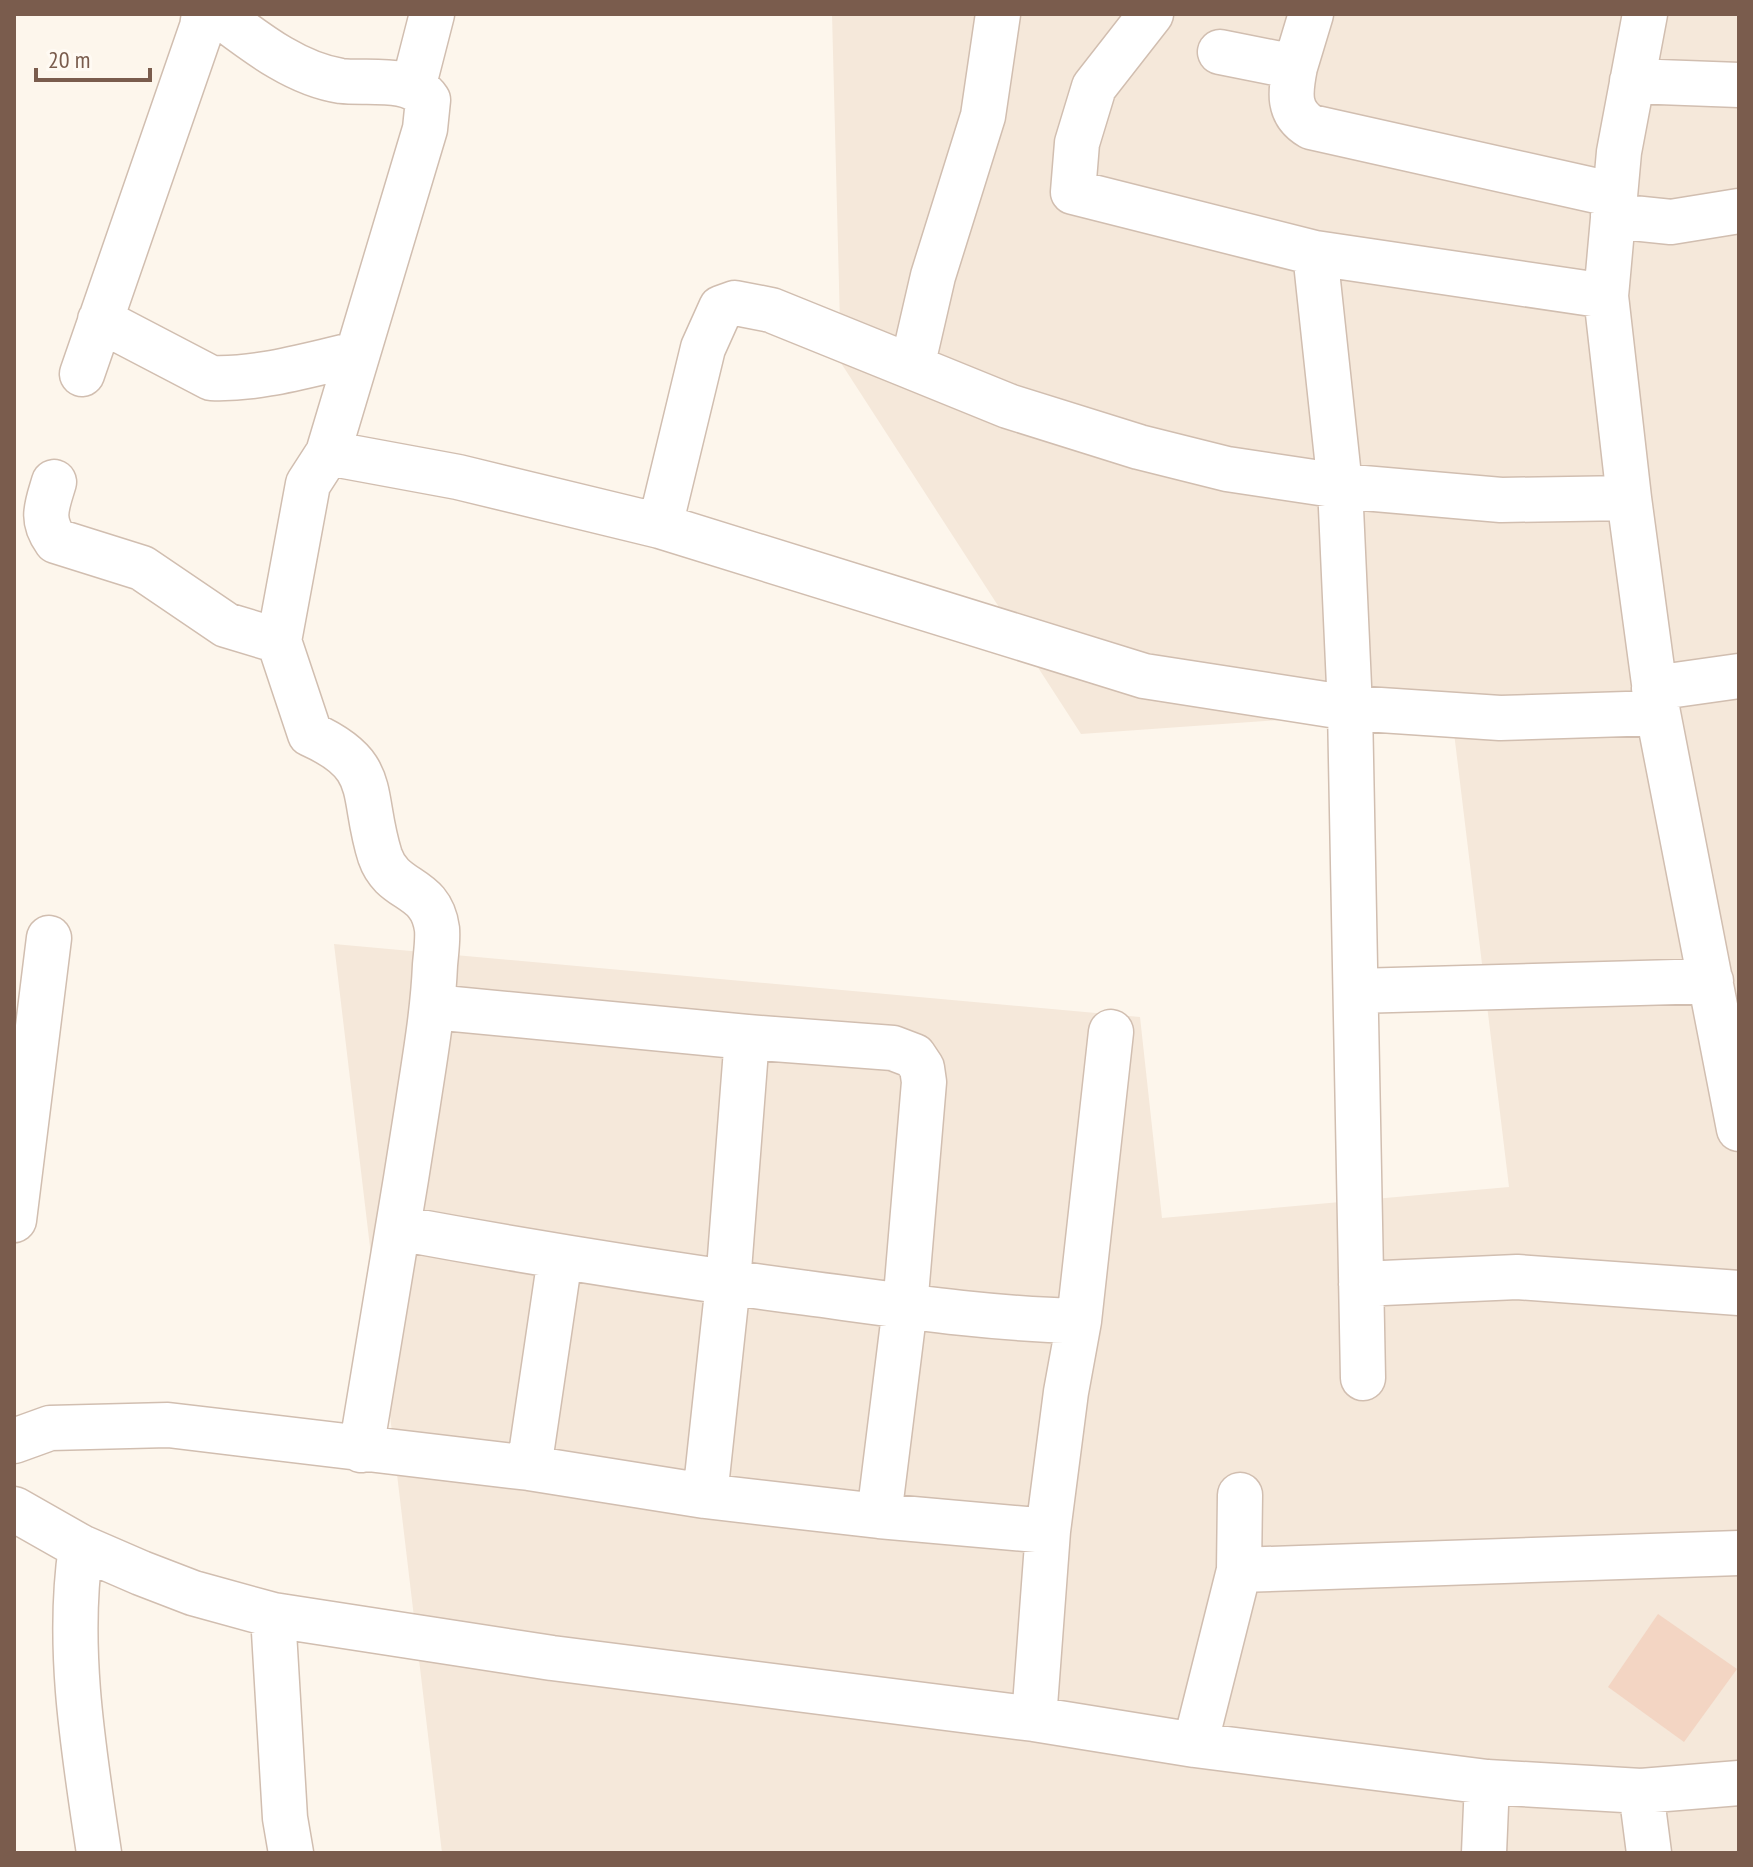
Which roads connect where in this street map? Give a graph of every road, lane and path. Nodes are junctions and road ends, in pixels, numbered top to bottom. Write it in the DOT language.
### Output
graph roads {
  1 [pos="204,14"];
  2 [pos="218,14"];
  3 [pos="432,14"];
  4 [pos="998,14"];
  5 [pos="1151,14"];
  6 [pos="1311,14"];
  7 [pos="1645,14"];
  8 [pos="1220,52"];
  9 [pos="1295,67"];
  10 [pos="1632,81"];
  11 [pos="1739,85"];
  12 [pos="413,88"];
  13 [pos="1614,205"];
  14 [pos="1739,211"];
  15 [pos="1315,253"];
  16 [pos="1606,296"];
  17 [pos="100,320"];
  18 [pos="357,354"];
  19 [pos="912,367"];
  20 [pos="82,374"];
  21 [pos="328,453"];
  22 [pos="54,482"];
  23 [pos="1340,486"];
  24 [pos="1629,498"];
  25 [pos="660,526"];
  26 [pos="279,641"];
  27 [pos="1739,676"];
  28 [pos="1656,700"];
  29 [pos="1350,708"];
  30 [pos="49,938"];
  31 [pos="1711,981"];
  32 [pos="1356,991"];
  33 [pos="28,1007"];
  34 [pos="433,1007"];
  35 [pos="1111,1032"];
  36 [pos="747,1037"];
  37 [pos="1739,1129"];
  38 [pos="15,1212"];
  39 [pos="398,1228"];
  40 [pos="560,1258"];
  41 [pos="728,1283"];
  42 [pos="1361,1284"];
  43 [pos="1739,1293"];
  44 [pos="905,1307"];
  45 [pos="1079,1321"];
  46 [pos="1363,1378"];
  47 [pos="14,1441"];
  48 [pos="361,1450"];
  49 [pos="529,1468"];
  50 [pos="1240,1495"];
  51 [pos="705,1496"];
  52 [pos="14,1509"];
  53 [pos="879,1516"];
  54 [pos="1048,1531"];
  55 [pos="81,1547"];
  56 [pos="1739,1553"];
  57 [pos="1239,1570"];
  58 [pos="273,1615"];
  59 [pos="1034,1719"];
  60 [pos="1195,1745"];
  61 [pos="1487,1782"];
  62 [pos="1739,1783"];
  63 [pos="1641,1791"];
  64 [pos="99,1853"];
  65 [pos="291,1853"];
  66 [pos="1484,1853"];
  67 [pos="1649,1853"];
  1 -- 17 [label="street"];
  2 -- 12 [label="street"];
  3 -- 12 [label="street"];
  4 -- 19 [label="street"];
  5 -- 15 [label="street"];
  6 -- 9 [label="street"];
  7 -- 10 [label="street"];
  8 -- 9 [label="street"];
  9 -- 13 [label="street"];
  10 -- 11 [label="street"];
  10 -- 13 [label="street"];
  12 -- 18 [label="street"];
  13 -- 14 [label="street"];
  13 -- 16 [label="street"];
  15 -- 16 [label="street"];
  15 -- 23 [label="street"];
  16 -- 24 [label="street"];
  17 -- 18 [label="street"];
  17 -- 20 [label="street"];
  18 -- 21 [label="street"];
  19 -- 23 [label="street"];
  19 -- 25 [label="street"];
  21 -- 25 [label="street"];
  21 -- 26 [label="street"];
  22 -- 26 [label="street"];
  23 -- 24 [label="street"];
  23 -- 29 [label="street"];
  24 -- 28 [label="street"];
  25 -- 29 [label="street"];
  26 -- 34 [label="street"];
  27 -- 28 [label="street"];
  28 -- 29 [label="street"];
  28 -- 31 [label="street"];
  29 -- 32 [label="street"];
  30 -- 33 [label="street"];
  31 -- 32 [label="street"];
  31 -- 37 [label="street"];
  32 -- 42 [label="street"];
  33 -- 38 [label="street"];
  34 -- 36 [label="street"];
  34 -- 39 [label="street"];
  35 -- 45 [label="street"];
  36 -- 41 [label="street"];
  36 -- 44 [label="street"];
  39 -- 40 [label="street"];
  39 -- 48 [label="street"];
  40 -- 41 [label="street"];
  40 -- 49 [label="street"];
  41 -- 44 [label="street"];
  41 -- 51 [label="street"];
  42 -- 43 [label="street"];
  42 -- 46 [label="street"];
  44 -- 45 [label="street"];
  44 -- 53 [label="street"];
  45 -- 54 [label="street"];
  47 -- 48 [label="street"];
  48 -- 49 [label="street"];
  49 -- 51 [label="street"];
  50 -- 57 [label="street"];
  51 -- 53 [label="street"];
  52 -- 55 [label="street"];
  53 -- 54 [label="street"];
  54 -- 59 [label="street"];
  55 -- 58 [label="street"];
  55 -- 64 [label="street"];
  56 -- 57 [label="street"];
  57 -- 60 [label="street"];
  58 -- 59 [label="street"];
  58 -- 65 [label="street"];
  59 -- 60 [label="street"];
  60 -- 61 [label="street"];
  61 -- 63 [label="street"];
  61 -- 66 [label="street"];
  62 -- 63 [label="street"];
  63 -- 67 [label="street"];
}
